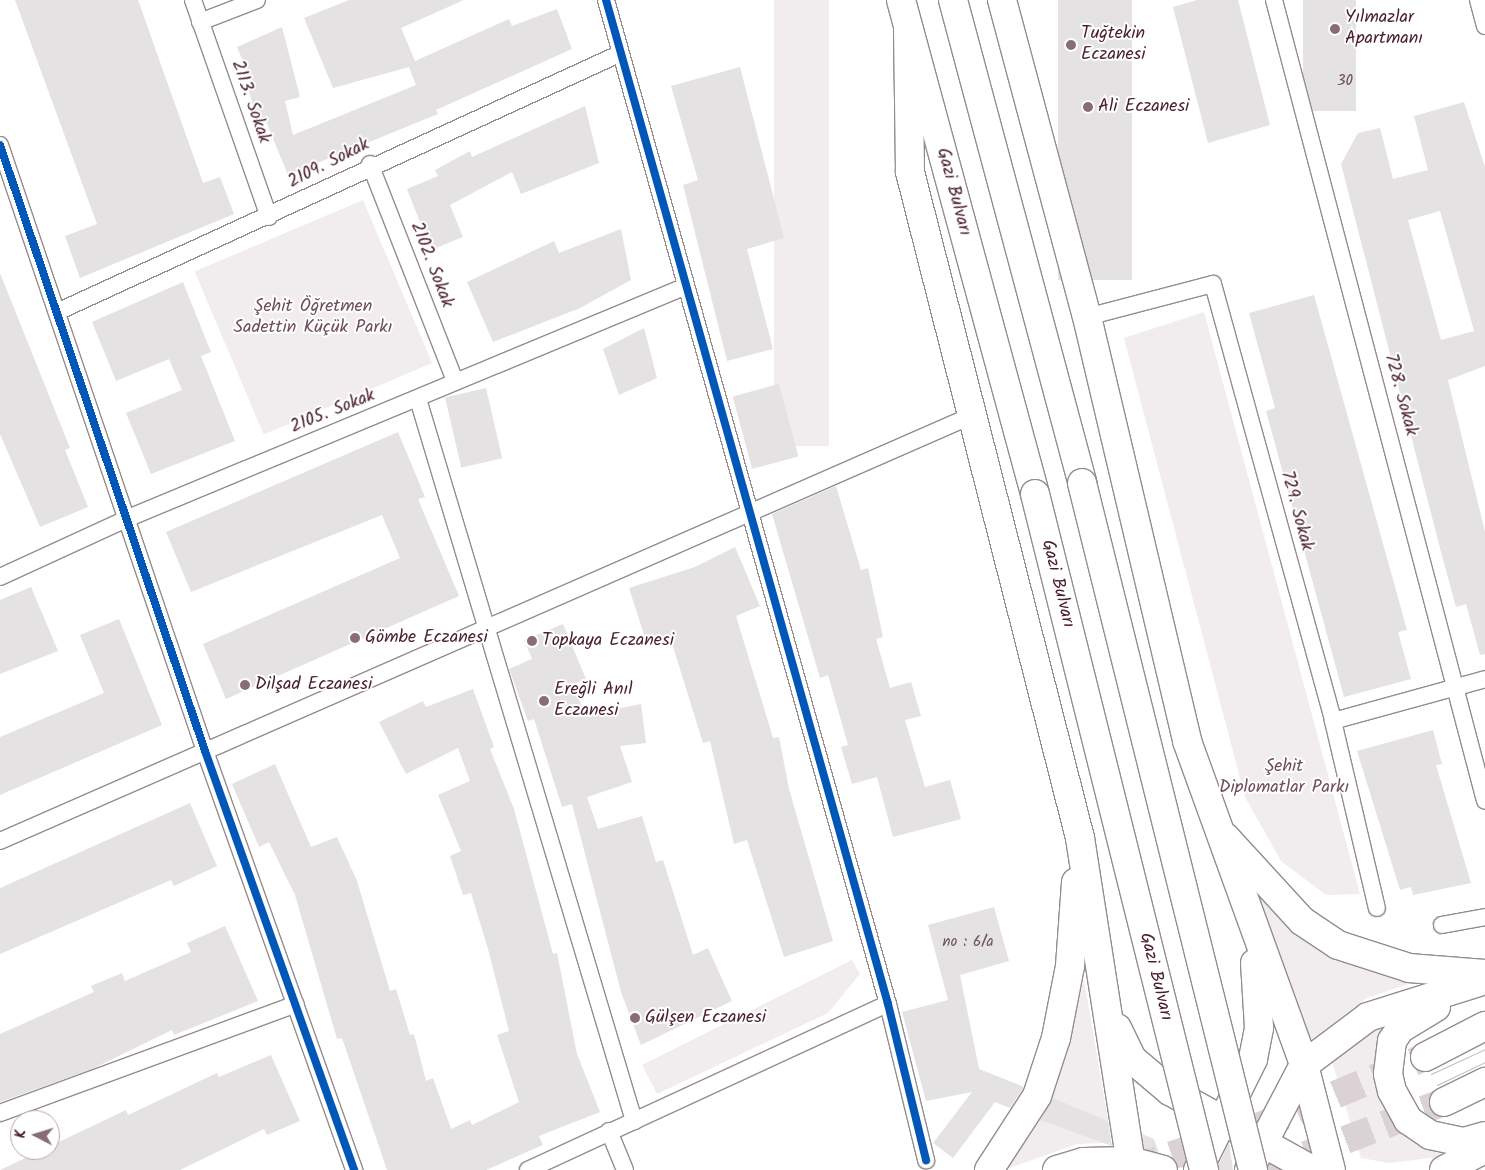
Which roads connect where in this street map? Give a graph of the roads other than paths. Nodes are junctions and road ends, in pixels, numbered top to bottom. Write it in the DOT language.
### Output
graph roads {
  1 [pos="192,0"];
  2 [pos="257,0"];
  3 [pos="606,0"];
  4 [pos="901,0"];
  5 [pos="953,0"];
  6 [pos="1002,0"];
  7 [pos="1274,0"];
  8 [pos="1478,0"];
  9 [pos="200,22"];
  10 [pos="1485,26"];
  11 [pos="908,28"];
  12 [pos="619,54"];
  13 [pos="0,145"];
  14 [pos="370,164"];
  15 [pos="269,217"];
  16 [pos="684,287"];
  17 [pos="57,312"];
  18 [pos="1087,317"];
  19 [pos="455,381"];
  20 [pos="418,399"];
  21 [pos="971,416"];
  22 [pos="749,510"];
  23 [pos="126,519"];
  24 [pos="0,577"];
  25 [pos="487,628"];
  26 [pos="1485,679"];
  27 [pos="1457,687"];
  28 [pos="1333,721"];
  29 [pos="205,751"];
  30 [pos="1485,801"];
  31 [pos="1215,825"];
  32 [pos="1080,838"];
  33 [pos="0,841"];
  34 [pos="1378,908"];
  35 [pos="1247,914"];
  36 [pos="1485,917"];
  37 [pos="1442,925"];
  38 [pos="1485,974"];
  39 [pos="1485,982"];
  40 [pos="296,1004"];
  41 [pos="888,1004"];
  42 [pos="1108,1009"];
  43 [pos="1485,1026"];
  44 [pos="1425,1058"];
  45 [pos="1304,1065"];
  46 [pos="1485,1082"];
  47 [pos="1444,1102"];
  48 [pos="0,1113"];
  49 [pos="634,1121"];
  50 [pos="1222,1121"];
  51 [pos="609,1131"];
  52 [pos="1485,1136"];
  53 [pos="1260,1143"];
  54 [pos="1485,1149"];
  55 [pos="926,1160"];
  56 [pos="1130,1166"];
  57 [pos="354,1170"];
  58 [pos="528,1170"];
  59 [pos="624,1170"];
  60 [pos="989,1170"];
  61 [pos="1057,1170"];
  62 [pos="1163,1170"];
  63 [pos="1198,1170"];
  64 [pos="1204,1170"];
  65 [pos="1249,1170"];
  66 [pos="1253,1170"];
  67 [pos="1312,1170"];
  68 [pos="1331,1170"];
  69 [pos="1444,1170"];
  1 -- 9 [label="street, 2113. Sokak"];
  2 -- 9 [label="street"];
  3 -- 12 [label="street"];
  4 -- 11 [label="highway, Gazi Bulvarı"];
  5 -- 66 [label="highway, bridge"];
  6 -- 18 [label="highway"];
  7 -- 27 [label="street, 728. Sokak"];
  8 -- 10 [label="street"];
  9 -- 15 [label="street, 2113. Sokak"];
  11 -- 21 [label="highway"];
  11 -- 64 [label="highway, Gazi Bulvarı, bridge"];
  12 -- 14 [label="street, 2109. Sokak"];
  12 -- 16 [label="street"];
  13 -- 17 [label="street"];
  14 -- 15 [label="street, 2109. Sokak"];
  14 -- 19 [label="street, 2102. Sokak"];
  15 -- 17 [label="street, 2109. Sokak"];
  16 -- 19 [label="street, 2105. Sokak"];
  16 -- 22 [label="street"];
  17 -- 23 [label="street"];
  18 -- 28 [label="street, 729. Sokak"];
  18 -- 31 [label="highway"];
  19 -- 20 [label="street, 2105. Sokak"];
  20 -- 23 [label="street, 2105. Sokak"];
  20 -- 25 [label="street"];
  21 -- 22 [label="street"];
  21 -- 32 [label="highway"];
  22 -- 25 [label="street"];
  22 -- 41 [label="street"];
  23 -- 24 [label="street, 2105. Sokak"];
  23 -- 29 [label="street"];
  25 -- 29 [label="street"];
  25 -- 49 [label="street"];
  26 -- 27 [label="street"];
  27 -- 28 [label="street"];
  27 -- 30 [label="street, 728. Sokak"];
  28 -- 34 [label="street"];
  29 -- 33 [label="street"];
  29 -- 40 [label="street"];
  31 -- 35 [label="highway"];
  31 -- 38 [label="highway"];
  32 -- 42 [label="highway"];
  32 -- 60 [label="highway"];
  35 -- 45 [label="highway"];
  35 -- 50 [label="highway"];
  36 -- 37 [label="street"];
  39 -- 45 [label="highway"];
  39 -- 52 [label="highway"];
  40 -- 48 [label="street"];
  40 -- 57 [label="street"];
  41 -- 49 [label="street"];
  41 -- 55 [label="street"];
  42 -- 50 [label="highway"];
  42 -- 56 [label="highway"];
  43 -- 44 [label="highway"];
  45 -- 53 [label="highway"];
  45 -- 68 [label="highway"];
  46 -- 47 [label="highway"];
  49 -- 51 [label="street"];
  50 -- 53 [label="highway"];
  50 -- 63 [label="highway"];
  51 -- 58 [label="street"];
  51 -- 59 [label="street"];
  53 -- 65 [label="highway"];
  53 -- 67 [label="highway"];
  54 -- 69 [label="highway"];
  56 -- 61 [label="highway"];
  56 -- 62 [label="highway"];
}
